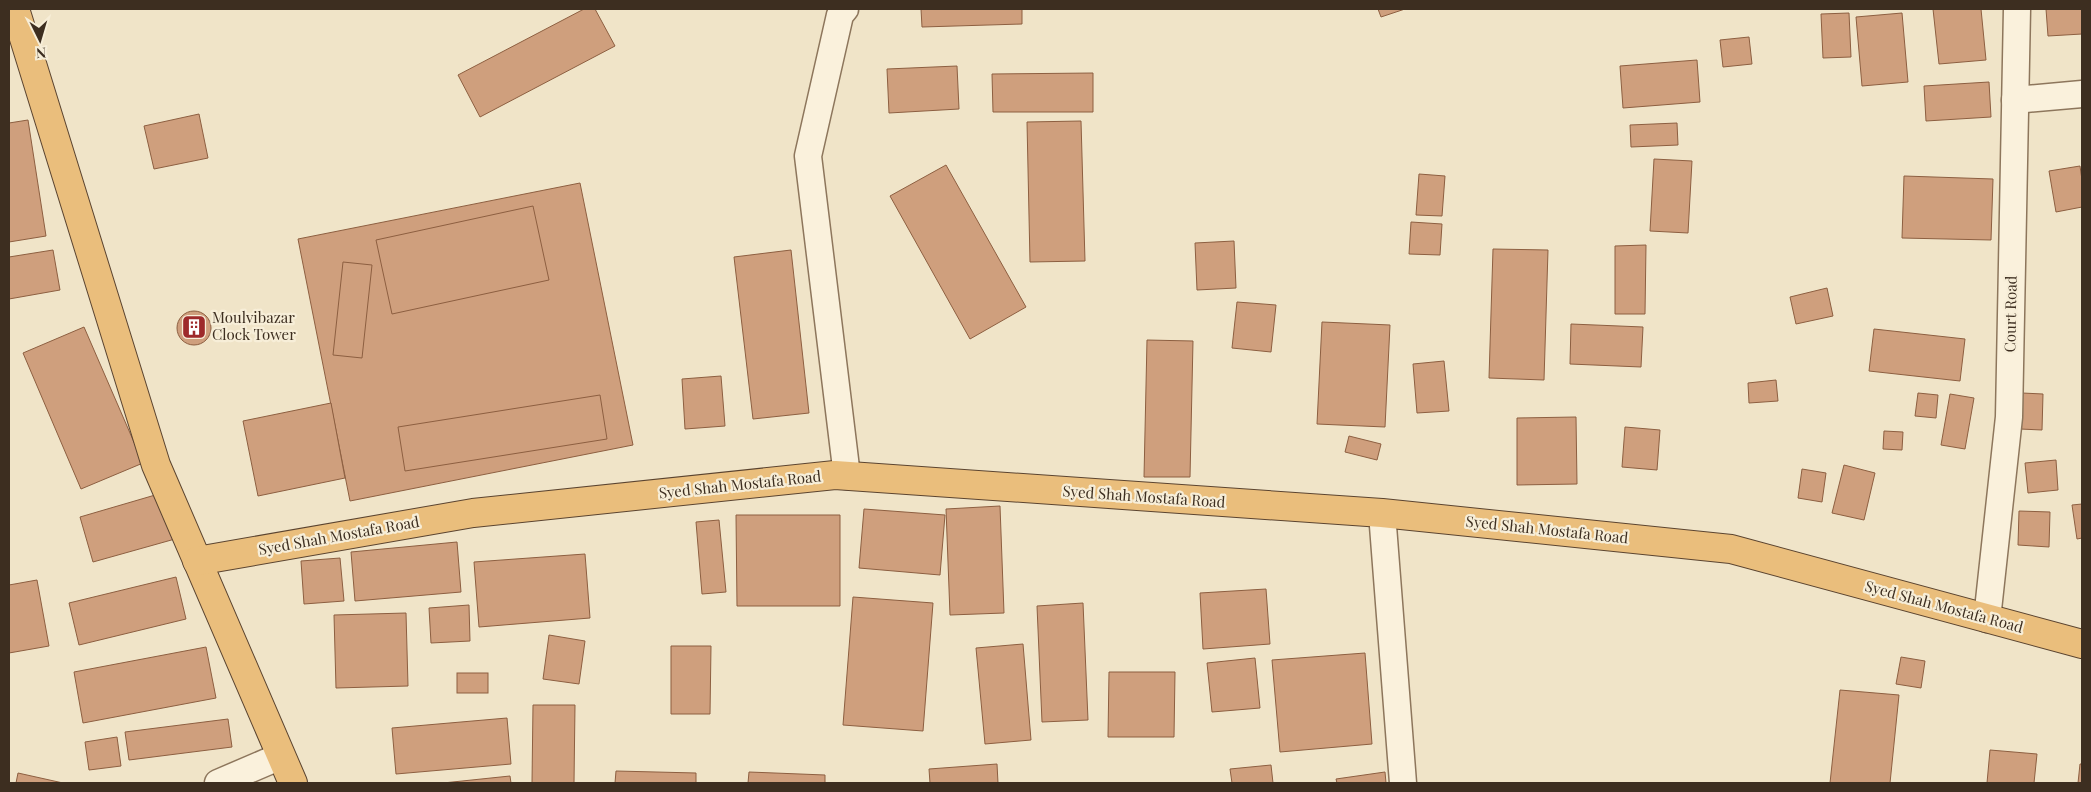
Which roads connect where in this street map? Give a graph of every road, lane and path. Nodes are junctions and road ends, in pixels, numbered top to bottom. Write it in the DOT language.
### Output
graph roads {
  1 [pos="15,9"];
  2 [pos="845,9"];
  3 [pos="2017,9"];
  4 [pos="2082,94"];
  5 [pos="2015,100"];
  6 [pos="847,476"];
  7 [pos="1382,514"];
  8 [pos="197,561"];
  9 [pos="1987,619"];
  10 [pos="2082,644"];
  11 [pos="281,756"];
  12 [pos="218,783"];
  13 [pos="292,783"];
  14 [pos="1403,783"];
  1 -- 8 [label="highway"];
  2 -- 6 [label="street"];
  3 -- 5 [label="street, Court Road"];
  4 -- 5 [label="street"];
  5 -- 9 [label="street, Court Road"];
  6 -- 7 [label="highway, Syed Shah Mostafa Road"];
  6 -- 8 [label="highway, Syed Shah Mostafa Road"];
  7 -- 9 [label="highway, Syed Shah Mostafa Road"];
  7 -- 14 [label="street"];
  8 -- 11 [label="highway"];
  9 -- 10 [label="highway, Syed Shah Mostafa Road"];
  11 -- 12 [label="street"];
  11 -- 13 [label="highway"];
}
